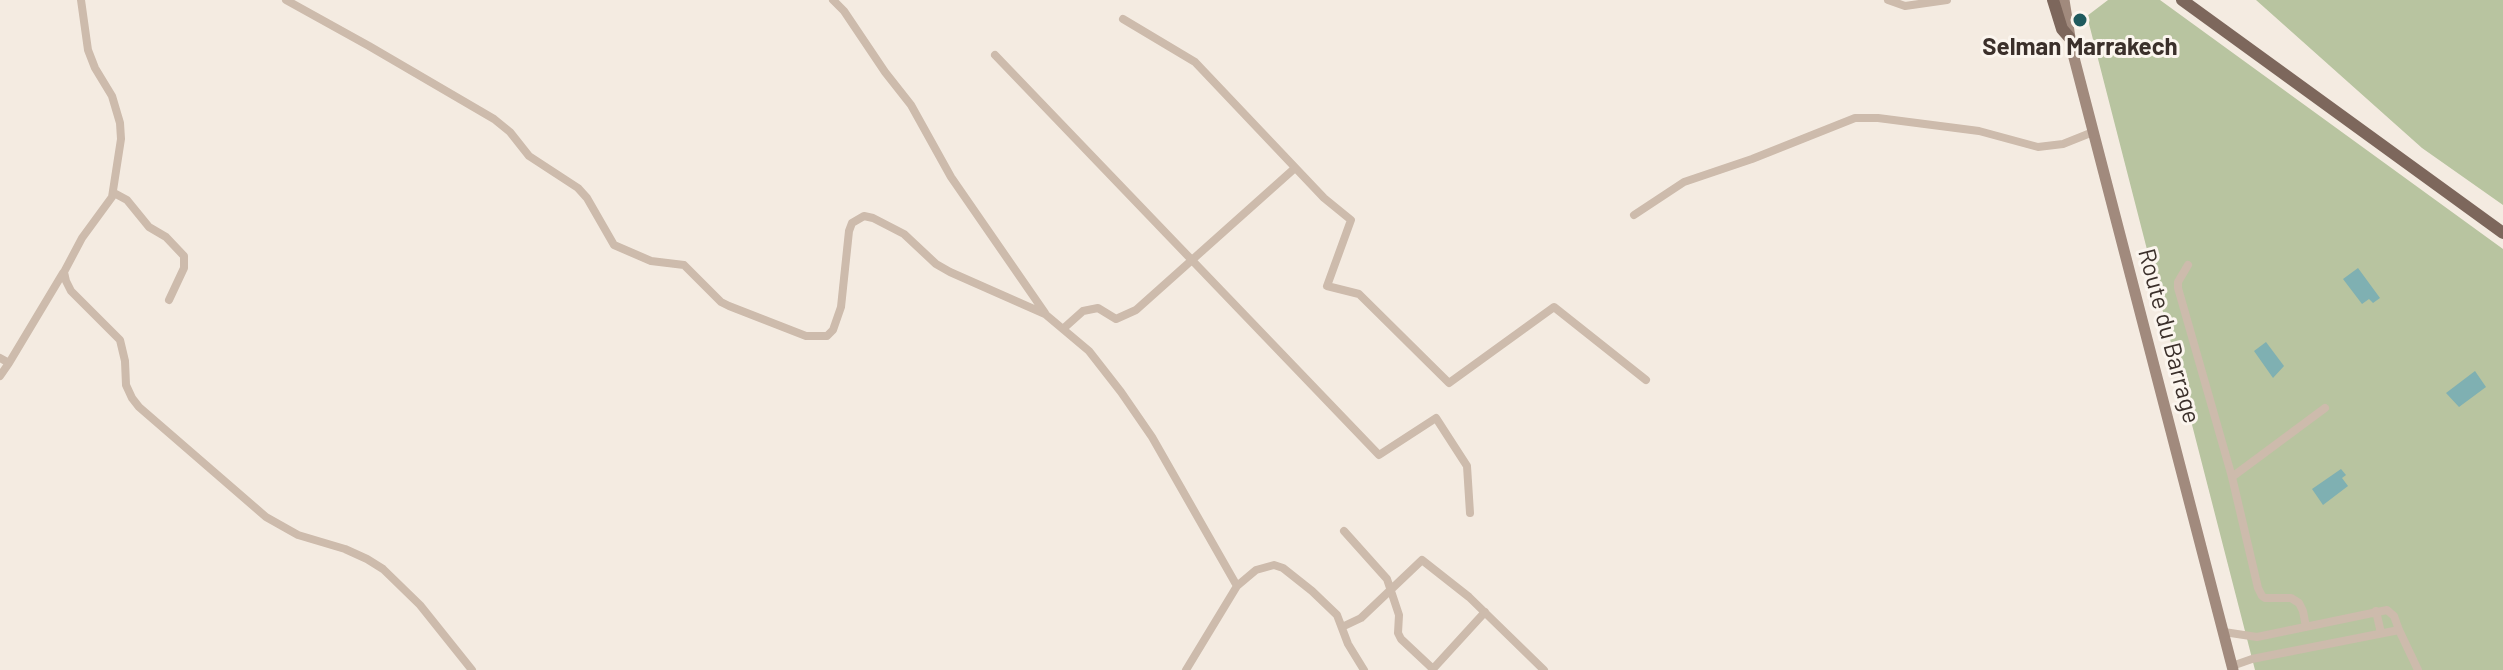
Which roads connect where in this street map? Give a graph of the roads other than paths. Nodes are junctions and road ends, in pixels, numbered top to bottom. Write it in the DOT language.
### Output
graph roads {
  1 [pos="81,0"];
  2 [pos="286,0"];
  3 [pos="1888,0"];
  4 [pos="1947,0"];
  5 [pos="2053,0"];
  6 [pos="2182,0"];
  7 [pos="834,1"];
  8 [pos="2067,3"];
  9 [pos="1123,19"];
  10 [pos="2069,37"];
  11 [pos="995,55"];
  12 [pos="2093,132"];
  13 [pos="1295,168"];
  14 [pos="114,193"];
  15 [pos="1634,215"];
  16 [pos="2503,233"];
  17 [pos="1191,260"];
  18 [pos="2188,265"];
  19 [pos="64,272"];
  20 [pos="169,300"];
  21 [pos="1045,314"];
  22 [pos="1064,328"];
  23 [pos="4,361"];
  24 [pos="0,376"];
  25 [pos="1646,380"];
  26 [pos="2325,408"];
  27 [pos="2232,477"];
  28 [pos="1470,513"];
  29 [pos="1344,531"];
  30 [pos="1237,586"];
  31 [pos="1391,588"];
  32 [pos="2376,611"];
  33 [pos="1485,612"];
  34 [pos="1342,627"];
  35 [pos="2306,627"];
  36 [pos="2399,630"];
  37 [pos="2224,632"];
  38 [pos="2381,633"];
  39 [pos="2233,668"];
  40 [pos="1432,669"];
  41 [pos="472,670"];
  42 [pos="1186,670"];
  43 [pos="1364,670"];
  44 [pos="1544,670"];
  45 [pos="2418,670"];
  1 -- 14 [label="street"];
  2 -- 21 [label="street"];
  3 -- 4 [label="street"];
  5 -- 10 [label="main road"];
  6 -- 16 [label="main road"];
  7 -- 21 [label="street"];
  8 -- 10 [label="main road, Route du Barrage"];
  9 -- 13 [label="street"];
  10 -- 12 [label="main road, Route du Barrage"];
  11 -- 17 [label="street"];
  12 -- 15 [label="street"];
  12 -- 37 [label="main road, Route du Barrage"];
  13 -- 17 [label="street"];
  13 -- 25 [label="street"];
  14 -- 19 [label="street"];
  14 -- 20 [label="street"];
  17 -- 22 [label="street"];
  17 -- 28 [label="street"];
  18 -- 27 [label="street"];
  19 -- 23 [label="street"];
  19 -- 41 [label="street"];
  21 -- 22 [label="street"];
  22 -- 30 [label="street"];
  23 -- 24 [label="street"];
  26 -- 27 [label="street"];
  27 -- 35 [label="street"];
  29 -- 31 [label="street"];
  30 -- 34 [label="street"];
  30 -- 42 [label="street"];
  31 -- 33 [label="street"];
  31 -- 34 [label="street"];
  31 -- 40 [label="street"];
  32 -- 35 [label="street"];
  32 -- 36 [label="street"];
  32 -- 38 [label="street"];
  33 -- 40 [label="street"];
  33 -- 44 [label="street"];
  34 -- 43 [label="street"];
  35 -- 37 [label="street"];
  36 -- 38 [label="street"];
  36 -- 45 [label="street"];
  37 -- 39 [label="main road, Route du Barrage"];
  38 -- 39 [label="street"];
}
